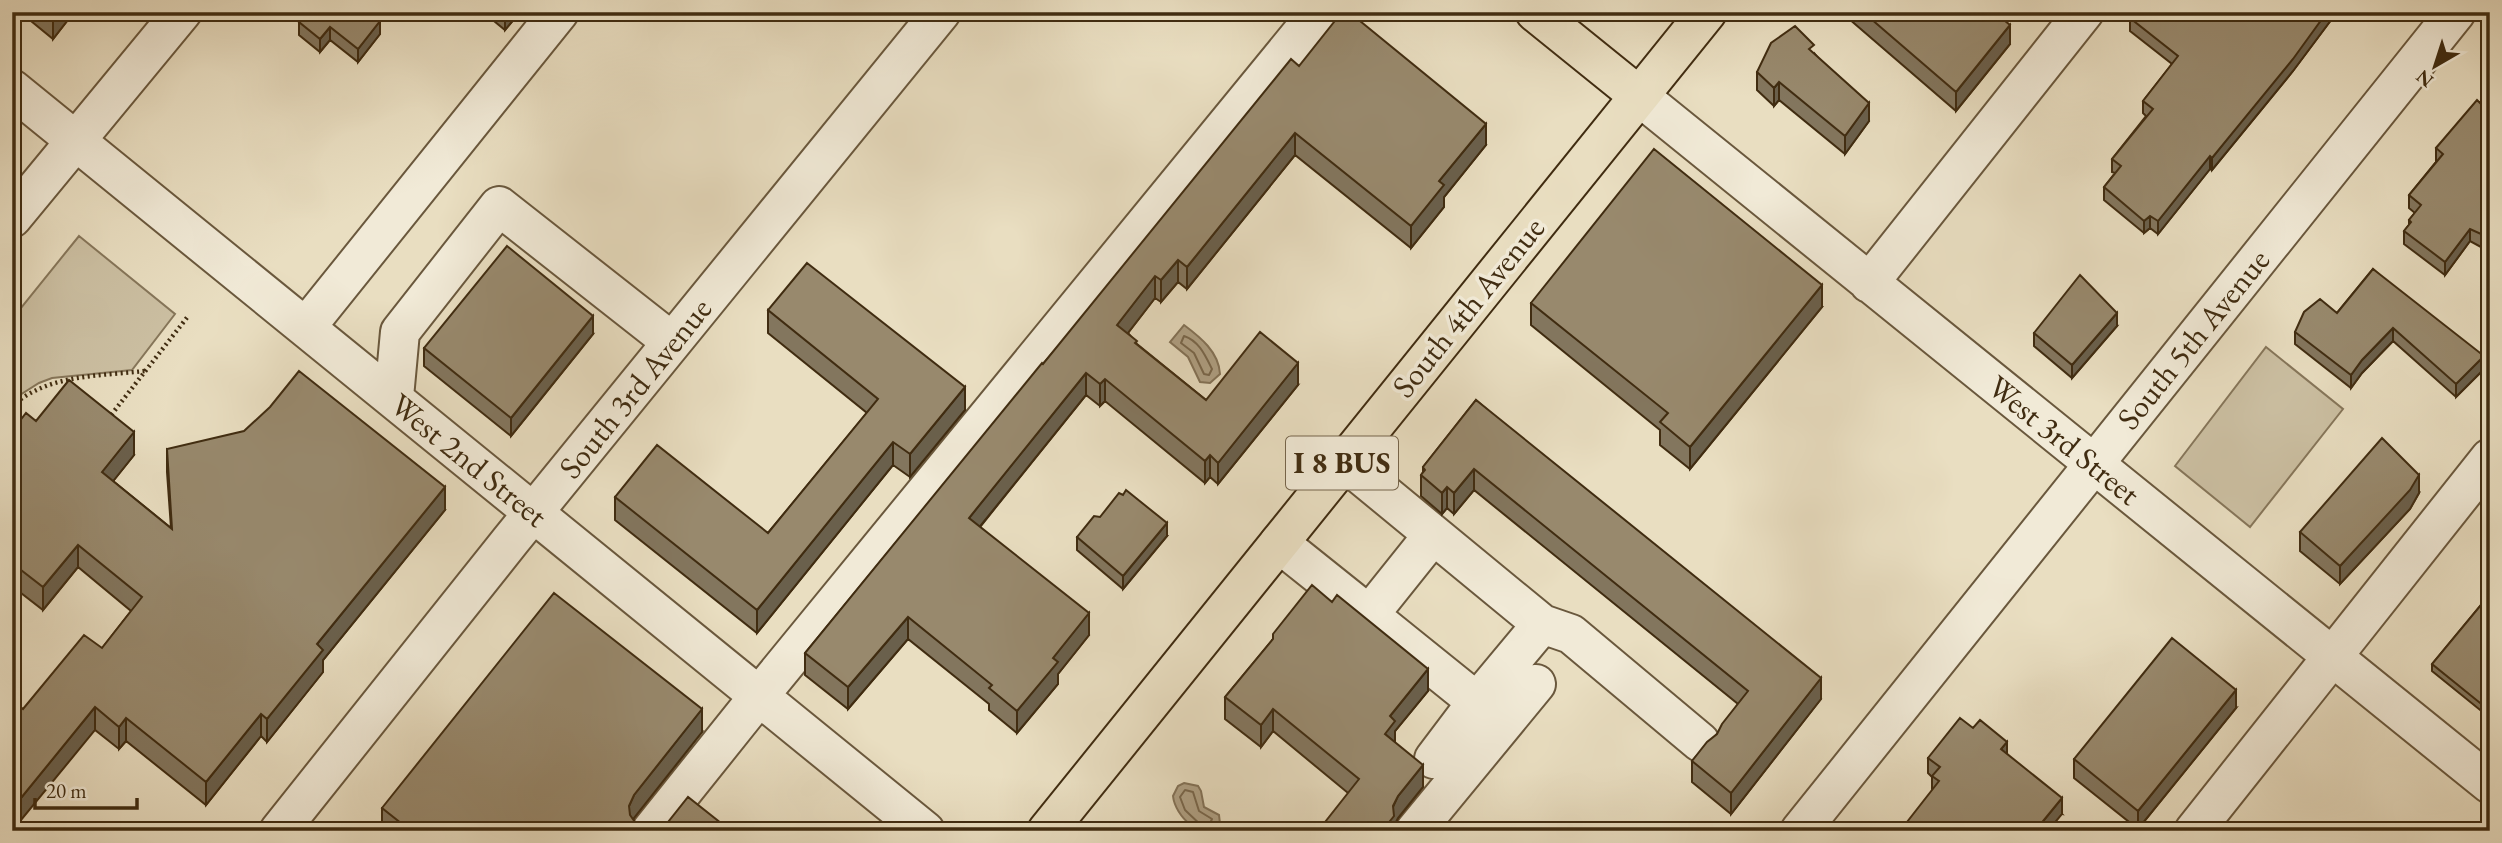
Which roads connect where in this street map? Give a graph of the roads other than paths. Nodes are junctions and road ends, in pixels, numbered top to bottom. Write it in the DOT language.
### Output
graph roads {
  1 [pos="182,12"];
  2 [pos="559,12"];
  3 [pos="941,12"];
  4 [pos="1319,12"];
  5 [pos="1535,12"];
  6 [pos="1707,12"];
  7 [pos="2084,12"];
  8 [pos="2456,12"];
  9 [pos="12,89"];
  10 [pos="1639,96"];
  11 [pos="76,141"];
  12 [pos="12,218"];
  13 [pos="1869,283"];
  14 [pos="306,327"];
  15 [pos="672,342"];
  16 [pos="394,397"];
  17 [pos="2490,458"];
  18 [pos="1344,461"];
  19 [pos="2093,464"];
  20 [pos="533,513"];
  21 [pos="1433,534"];
  22 [pos="1279,543"];
  23 [pos="1369,615"];
  24 [pos="1542,624"];
  25 [pos="2333,657"];
  26 [pos="1536,684"];
  27 [pos="759,695"];
  28 [pos="1477,702"];
  29 [pos="1700,741"];
  30 [pos="1434,759"];
  31 [pos="2490,784"];
  32 [pos="279,831"];
  33 [pos="651,831"];
  34 [pos="925,831"];
  35 [pos="1046,831"];
  36 [pos="1415,831"];
  37 [pos="1800,831"];
  38 [pos="2194,831"];
  1 -- 11 [label="street"];
  2 -- 14 [label="street"];
  3 -- 15 [label="street, South 3rd Avenue"];
  4 -- 27 [label="street"];
  5 -- 10 [label="main road"];
  6 -- 10 [label="main road, South 4th Avenue / I 8 BUS"];
  7 -- 13 [label="street"];
  8 -- 19 [label="street, South 5th Avenue"];
  9 -- 11 [label="street, West 2nd Street"];
  10 -- 13 [label="street, West 3rd Street"];
  10 -- 18 [label="main road, South 4th Avenue / I 8 BUS"];
  11 -- 12 [label="street"];
  11 -- 14 [label="street, West 2nd Street"];
  13 -- 19 [label="street, West 3rd Street"];
  14 -- 16 [label="street, West 2nd Street"];
  15 -- 16 [label="street"];
  15 -- 20 [label="street, South 3rd Avenue"];
  16 -- 20 [label="street, West 2nd Street"];
  17 -- 25 [label="street"];
  18 -- 21 [label="street"];
  18 -- 22 [label="main road, South 4th Avenue / I 8 BUS"];
  19 -- 25 [label="street, West 3rd Street"];
  19 -- 37 [label="street, South 5th Avenue"];
  20 -- 27 [label="street, West 2nd Street"];
  20 -- 32 [label="street, South 3rd Avenue"];
  21 -- 23 [label="street"];
  21 -- 24 [label="street"];
  22 -- 23 [label="street"];
  22 -- 35 [label="main road, South 4th Avenue / I 8 BUS"];
  23 -- 28 [label="street"];
  24 -- 28 [label="street"];
  24 -- 29 [label="street"];
  25 -- 31 [label="street, West 3rd Street"];
  25 -- 38 [label="street"];
  26 -- 36 [label="street"];
  27 -- 33 [label="street"];
  27 -- 34 [label="street, West 2nd Street"];
  28 -- 30 [label="street"];
}
